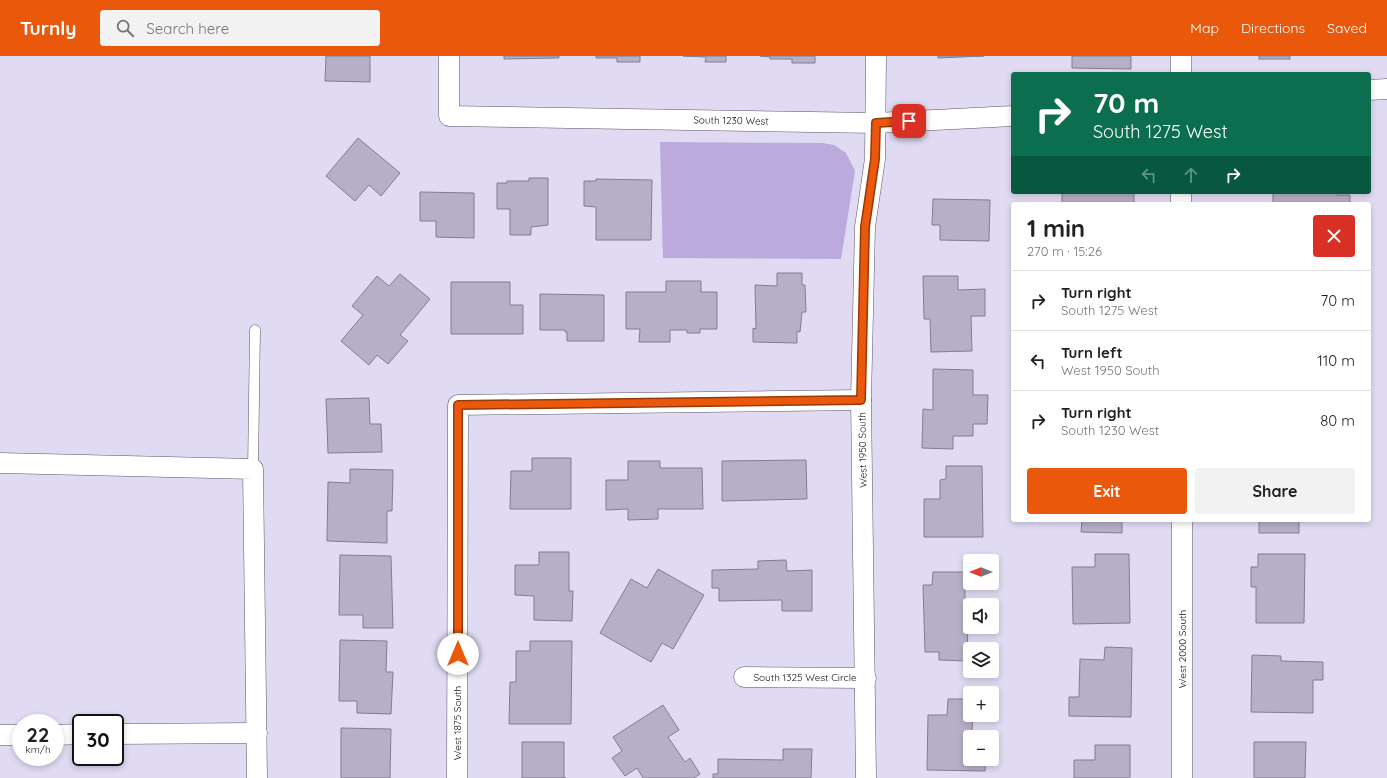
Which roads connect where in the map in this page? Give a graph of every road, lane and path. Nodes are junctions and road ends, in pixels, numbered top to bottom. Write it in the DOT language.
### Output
graph roads {
  1 [pos="449,56"];
  2 [pos="876,56"];
  3 [pos="1181,56"];
  4 [pos="1181,72"];
  5 [pos="1387,89"];
  6 [pos="1371,90"];
  7 [pos="1011,116"];
  8 [pos="876,123"];
  9 [pos="255,330"];
  10 [pos="861,400"];
  11 [pos="0,463"];
  12 [pos="253,469"];
  13 [pos="1182,522"];
  14 [pos="744,677"];
  15 [pos="866,678"];
  16 [pos="257,733"];
  17 [pos="124,734"];
  18 [pos="0,735"];
  19 [pos="12,735"];
  20 [pos="258,778"];
  21 [pos="457,778"];
  22 [pos="866,778"];
  23 [pos="1182,778"];
  1 -- 8 [label="street, South 1230 West"];
  2 -- 8 [label="street, West 1950 South"];
  3 -- 4 [label="street"];
  5 -- 6 [label="street"];
  7 -- 8 [label="street, South 1230 West"];
  8 -- 10 [label="street, West 1950 South"];
  9 -- 12 [label="lane"];
  10 -- 15 [label="street, West 1950 South"];
  10 -- 21 [label="street, West 1875 South"];
  11 -- 12 [label="street"];
  12 -- 16 [label="street"];
  13 -- 23 [label="street, West 2000 South"];
  14 -- 15 [label="street, South 1325 West Circle"];
  15 -- 22 [label="street, West 1950 South"];
  16 -- 17 [label="street"];
  16 -- 20 [label="street"];
  18 -- 19 [label="street"];
}
